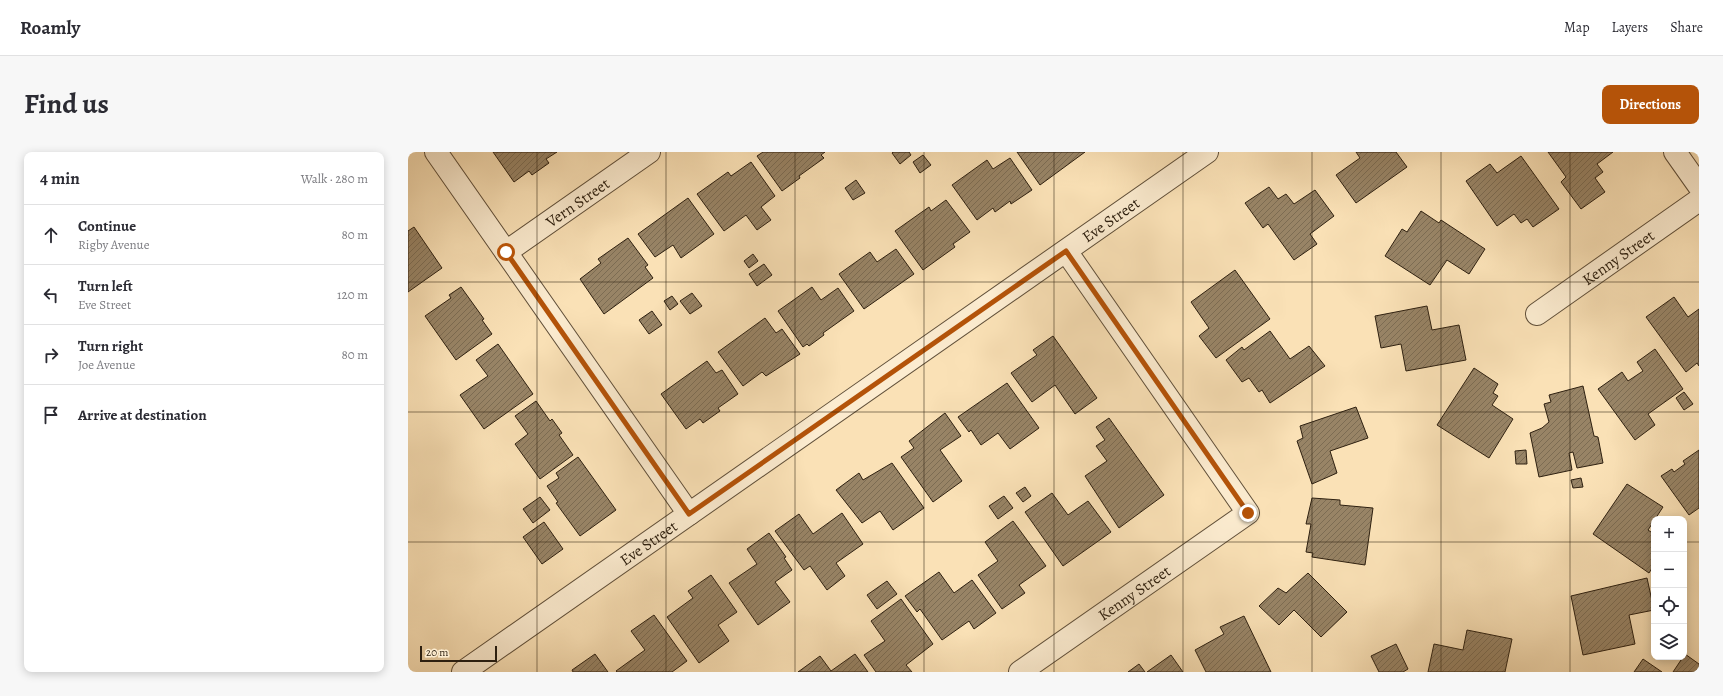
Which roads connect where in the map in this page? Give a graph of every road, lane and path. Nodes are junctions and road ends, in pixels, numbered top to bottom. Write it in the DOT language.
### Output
graph roads {
  1 [pos="436,152"];
  2 [pos="650,152"];
  3 [pos="1207,152"];
  4 [pos="1675,152"];
  5 [pos="1699,186"];
  6 [pos="1699,200"];
  7 [pos="1066,251"];
  8 [pos="506,252"];
  9 [pos="1536,314"];
  10 [pos="689,514"];
  11 [pos="463,672"];
  12 [pos="1020,672"];
  1 -- 8 [label="street"];
  2 -- 8 [label="street, Vern Street"];
  3 -- 7 [label="street, Eve Street"];
  4 -- 5 [label="street"];
  6 -- 9 [label="street, Kenny Street"];
  7 -- 10 [label="street, Eve Street"];
  7 -- 12 [label="street, Kenny Street"];
  8 -- 10 [label="street"];
  10 -- 11 [label="street, Eve Street"];
}
